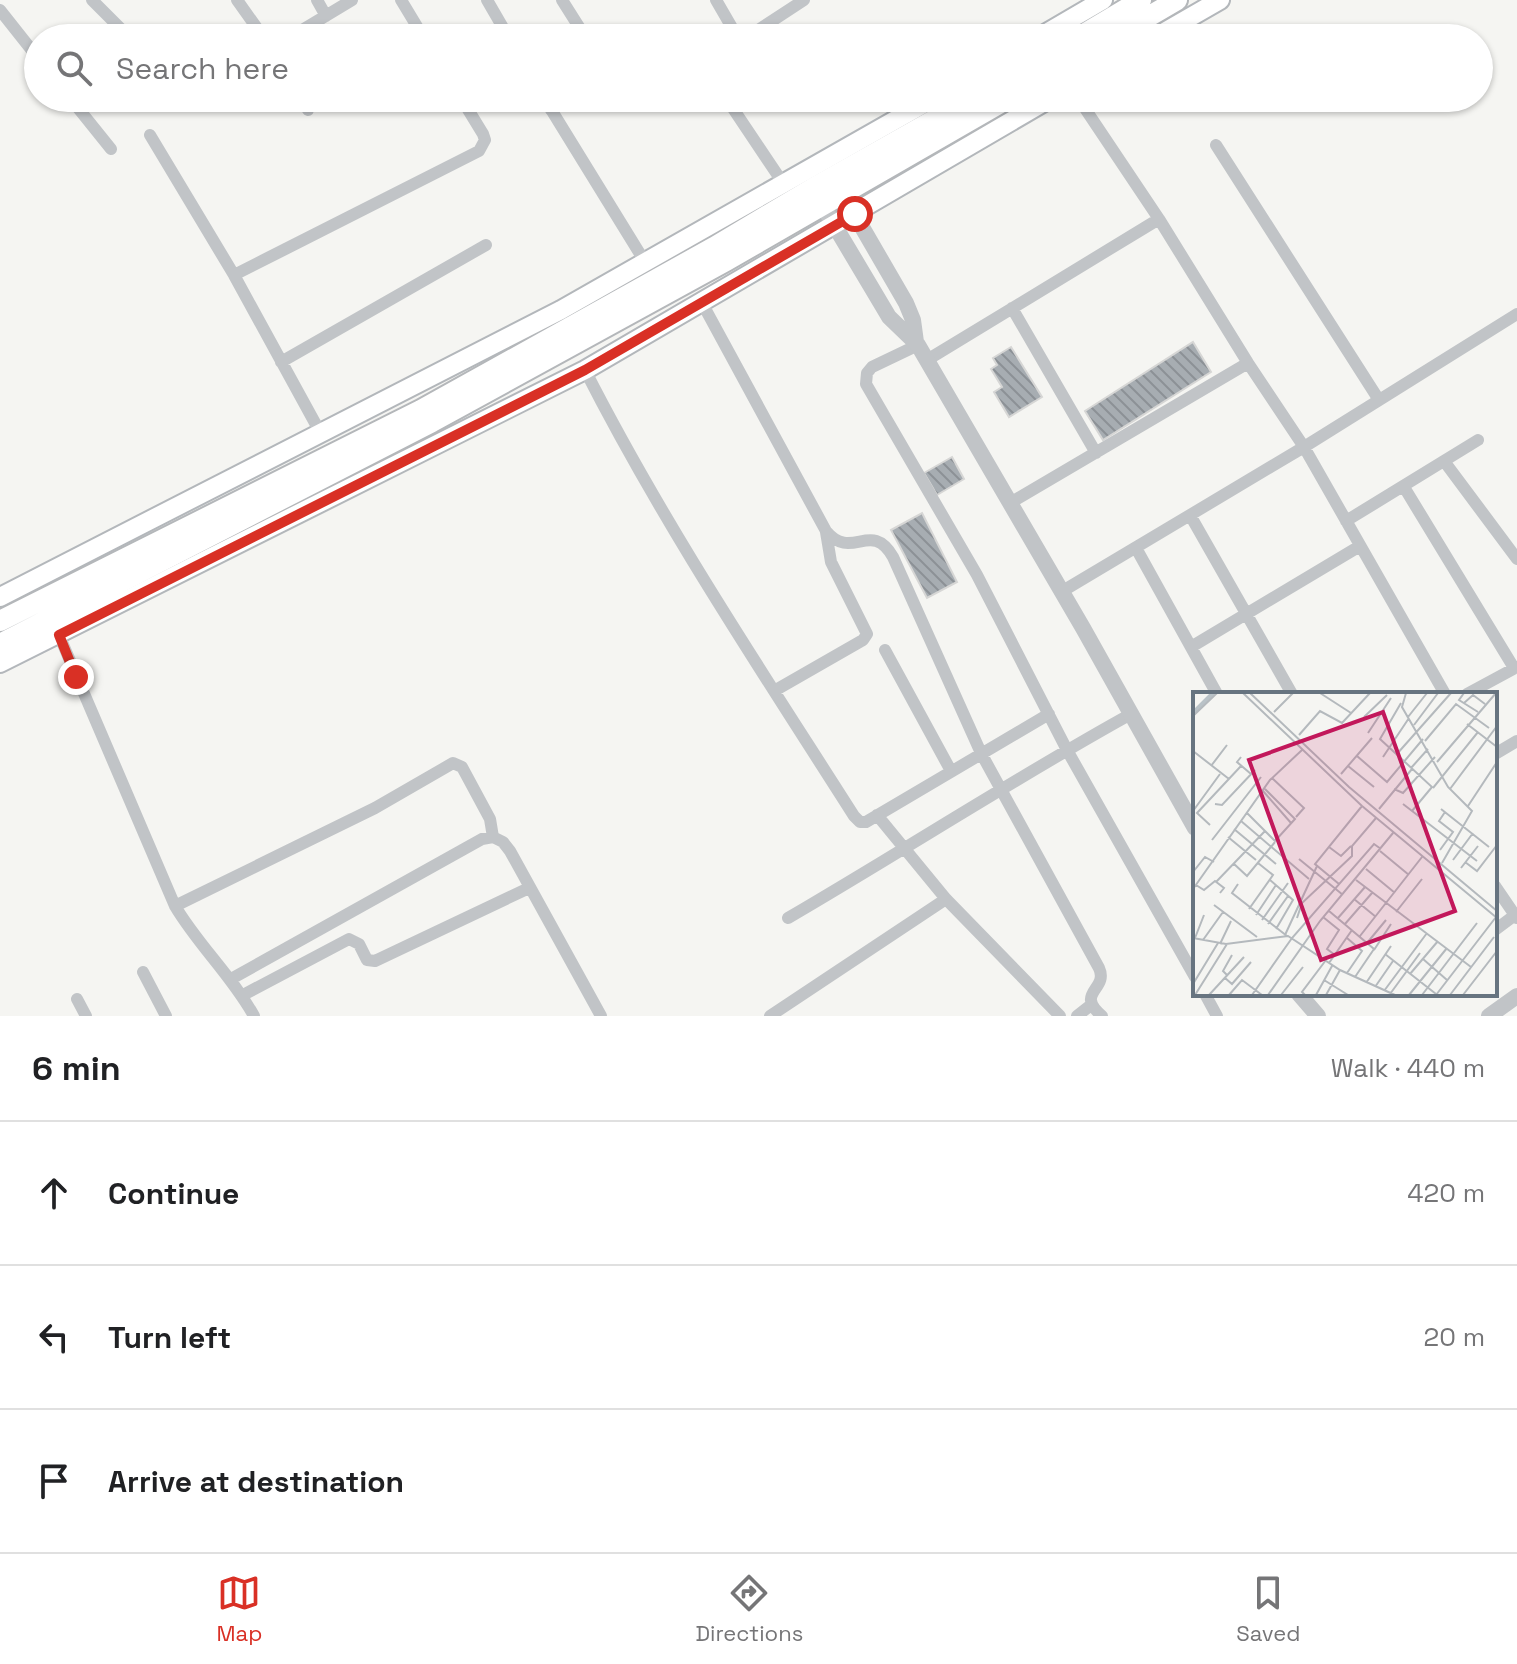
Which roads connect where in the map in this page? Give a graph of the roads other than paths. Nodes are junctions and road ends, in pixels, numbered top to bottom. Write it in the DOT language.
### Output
graph roads {
  1 [pos="92,0"];
  2 [pos="317,0"];
  3 [pos="352,0"];
  4 [pos="401,0"];
  5 [pos="487,0"];
  6 [pos="562,0"];
  7 [pos="716,0"];
  8 [pos="804,0"];
  9 [pos="1103,0"];
  10 [pos="1141,0"];
  11 [pos="1177,0"];
  12 [pos="1220,0"];
  13 [pos="242,2"];
  14 [pos="0,10"];
  15 [pos="326,16"];
  16 [pos="116,24"];
  17 [pos="255,24"];
  18 [pos="313,24"];
  19 [pos="416,24"];
  20 [pos="501,24"];
  21 [pos="577,24"];
  22 [pos="730,24"];
  23 [pos="767,24"];
  24 [pos="1062,24"];
  25 [pos="1101,24"];
  26 [pos="1136,24"];
  27 [pos="1178,24"];
  28 [pos="24,40"];
  29 [pos="81,112"];
  30 [pos="470,112"];
  31 [pos="553,112"];
  32 [pos="735,112"];
  33 [pos="916,112"];
  34 [pos="948,112"];
  35 [pos="978,112"];
  36 [pos="1027,112"];
  37 [pos="1087,112"];
  38 [pos="150,135"];
  39 [pos="1216,145"];
  40 [pos="111,149"];
  41 [pos="833,177"];
  42 [pos="783,183"];
  43 [pos="813,188"];
  44 [pos="855,214"];
  45 [pos="1159,219"];
  46 [pos="834,225"];
  47 [pos="486,245"];
  48 [pos="645,262"];
  49 [pos="234,275"];
  50 [pos="701,301"];
  51 [pos="1012,308"];
  52 [pos="1517,314"];
  53 [pos="920,349"];
  54 [pos="281,362"];
  55 [pos="1248,363"];
  56 [pos="585,370"];
  57 [pos="1379,400"];
  58 [pos="320,432"];
  59 [pos="1478,440"];
  60 [pos="1304,447"];
  61 [pos="1096,453"];
  62 [pos="1444,461"];
  63 [pos="1404,487"];
  64 [pos="1010,503"];
  65 [pos="1190,515"];
  66 [pos="1346,521"];
  67 [pos="826,531"];
  68 [pos="1360,546"];
  69 [pos="1136,548"];
  70 [pos="1517,559"];
  71 [pos="1061,592"];
  72 [pos="0,597"];
  73 [pos="1247,614"];
  74 [pos="0,621"];
  75 [pos="59,635"];
  76 [pos="0,644"];
  77 [pos="1191,647"];
  78 [pos="885,650"];
  79 [pos="0,663"];
  80 [pos="1516,668"];
  81 [pos="774,691"];
  82 [pos="1216,692"];
  83 [pos="1291,692"];
  84 [pos="1444,692"];
  85 [pos="1471,692"];
  86 [pos="1049,714"];
  87 [pos="1131,714"];
  88 [pos="1517,741"];
  89 [pos="1067,750"];
  90 [pos="981,753"];
  91 [pos="1497,753"];
  92 [pos="951,771"];
  93 [pos="1001,791"];
  94 [pos="877,815"];
  95 [pos="1193,824"];
  96 [pos="493,837"];
  97 [pos="905,850"];
  98 [pos="529,888"];
  99 [pos="1497,889"];
  100 [pos="946,899"];
  101 [pos="175,906"];
  102 [pos="1516,916"];
  103 [pos="788,918"];
  104 [pos="1497,929"];
  105 [pos="143,972"];
  106 [pos="1193,973"];
  107 [pos="231,979"];
  108 [pos="243,995"];
  109 [pos="1206,996"];
  110 [pos="1301,996"];
  111 [pos="1517,996"];
  112 [pos="77,999"];
  113 [pos="1091,1005"];
  114 [pos="86,1016"];
  115 [pos="166,1016"];
  116 [pos="254,1016"];
  117 [pos="601,1016"];
  118 [pos="770,1016"];
  119 [pos="1060,1016"];
  120 [pos="1077,1016"];
  121 [pos="1102,1016"];
  122 [pos="1217,1016"];
  123 [pos="1318,1016"];
  124 [pos="1489,1016"];
  1 -- 16 [label="street"];
  2 -- 15 [label="street"];
  3 -- 15 [label="street"];
  4 -- 19 [label="street"];
  5 -- 20 [label="street"];
  6 -- 21 [label="street"];
  7 -- 22 [label="street"];
  8 -- 23 [label="street"];
  9 -- 24 [label="main road"];
  10 -- 25 [label="main road"];
  11 -- 26 [label="main road"];
  12 -- 27 [label="main road"];
  13 -- 17 [label="street"];
  14 -- 28 [label="street"];
  15 -- 18 [label="street"];
  29 -- 40 [label="street"];
  30 -- 49 [label="street"];
  31 -- 48 [label="street"];
  32 -- 42 [label="street"];
  33 -- 41 [label="main road"];
  34 -- 41 [label="main road"];
  35 -- 41 [label="main road"];
  36 -- 44 [label="main road"];
  37 -- 45 [label="street"];
  38 -- 49 [label="street"];
  39 -- 57 [label="street"];
  41 -- 43 [label="main road"];
  41 -- 43 [label="main road"];
  41 -- 44 [label="street"];
  42 -- 43 [label="main road"];
  42 -- 48 [label="main road"];
  43 -- 46 [label="street"];
  43 -- 74 [label="main road"];
  43 -- 76 [label="main road"];
  44 -- 46 [label="main road"];
  44 -- 53 [label="street"];
  45 -- 51 [label="street"];
  45 -- 55 [label="street"];
  46 -- 50 [label="main road"];
  46 -- 53 [label="street"];
  47 -- 54 [label="street"];
  48 -- 58 [label="main road"];
  49 -- 54 [label="street"];
  50 -- 56 [label="main road"];
  50 -- 67 [label="street"];
  51 -- 53 [label="street"];
  51 -- 61 [label="street"];
  52 -- 57 [label="street"];
  53 -- 64 [label="street"];
  53 -- 86 [label="street"];
  54 -- 58 [label="street"];
  55 -- 60 [label="street"];
  55 -- 61 [label="street"];
  56 -- 75 [label="main road"];
  56 -- 81 [label="street"];
  57 -- 60 [label="street"];
  58 -- 72 [label="main road"];
  59 -- 62 [label="street"];
  60 -- 65 [label="street"];
  60 -- 66 [label="street"];
  61 -- 64 [label="street"];
  62 -- 63 [label="street"];
  62 -- 70 [label="street"];
  63 -- 66 [label="street"];
  63 -- 80 [label="street"];
  64 -- 71 [label="street"];
  65 -- 69 [label="street"];
  65 -- 73 [label="street"];
  66 -- 68 [label="street"];
  67 -- 81 [label="street"];
  67 -- 90 [label="street"];
  68 -- 73 [label="street"];
  68 -- 84 [label="street"];
  69 -- 71 [label="street"];
  69 -- 77 [label="street"];
  71 -- 87 [label="street"];
  73 -- 77 [label="street"];
  73 -- 83 [label="street"];
  75 -- 79 [label="main road"];
  75 -- 101 [label="street"];
  77 -- 82 [label="street"];
  78 -- 92 [label="street"];
  80 -- 85 [label="street"];
  81 -- 94 [label="street"];
  86 -- 89 [label="street"];
  86 -- 90 [label="street"];
  87 -- 89 [label="street"];
  87 -- 95 [label="street"];
  88 -- 91 [label="street"];
  89 -- 93 [label="street"];
  89 -- 106 [label="street"];
  90 -- 92 [label="street"];
  90 -- 93 [label="street"];
  92 -- 94 [label="street"];
  93 -- 97 [label="street"];
  93 -- 113 [label="street"];
  94 -- 97 [label="street"];
  96 -- 98 [label="street"];
  96 -- 101 [label="street"];
  96 -- 107 [label="street"];
  97 -- 100 [label="street"];
  97 -- 103 [label="street"];
  98 -- 108 [label="street"];
  98 -- 117 [label="street"];
  99 -- 102 [label="street"];
  100 -- 118 [label="street"];
  100 -- 119 [label="street"];
  101 -- 107 [label="street"];
  102 -- 104 [label="street"];
  105 -- 115 [label="street"];
  107 -- 108 [label="street"];
  108 -- 116 [label="street"];
  109 -- 122 [label="street"];
  110 -- 123 [label="street"];
  111 -- 124 [label="street"];
  112 -- 114 [label="street"];
  113 -- 120 [label="street"];
  113 -- 121 [label="street"];
}
